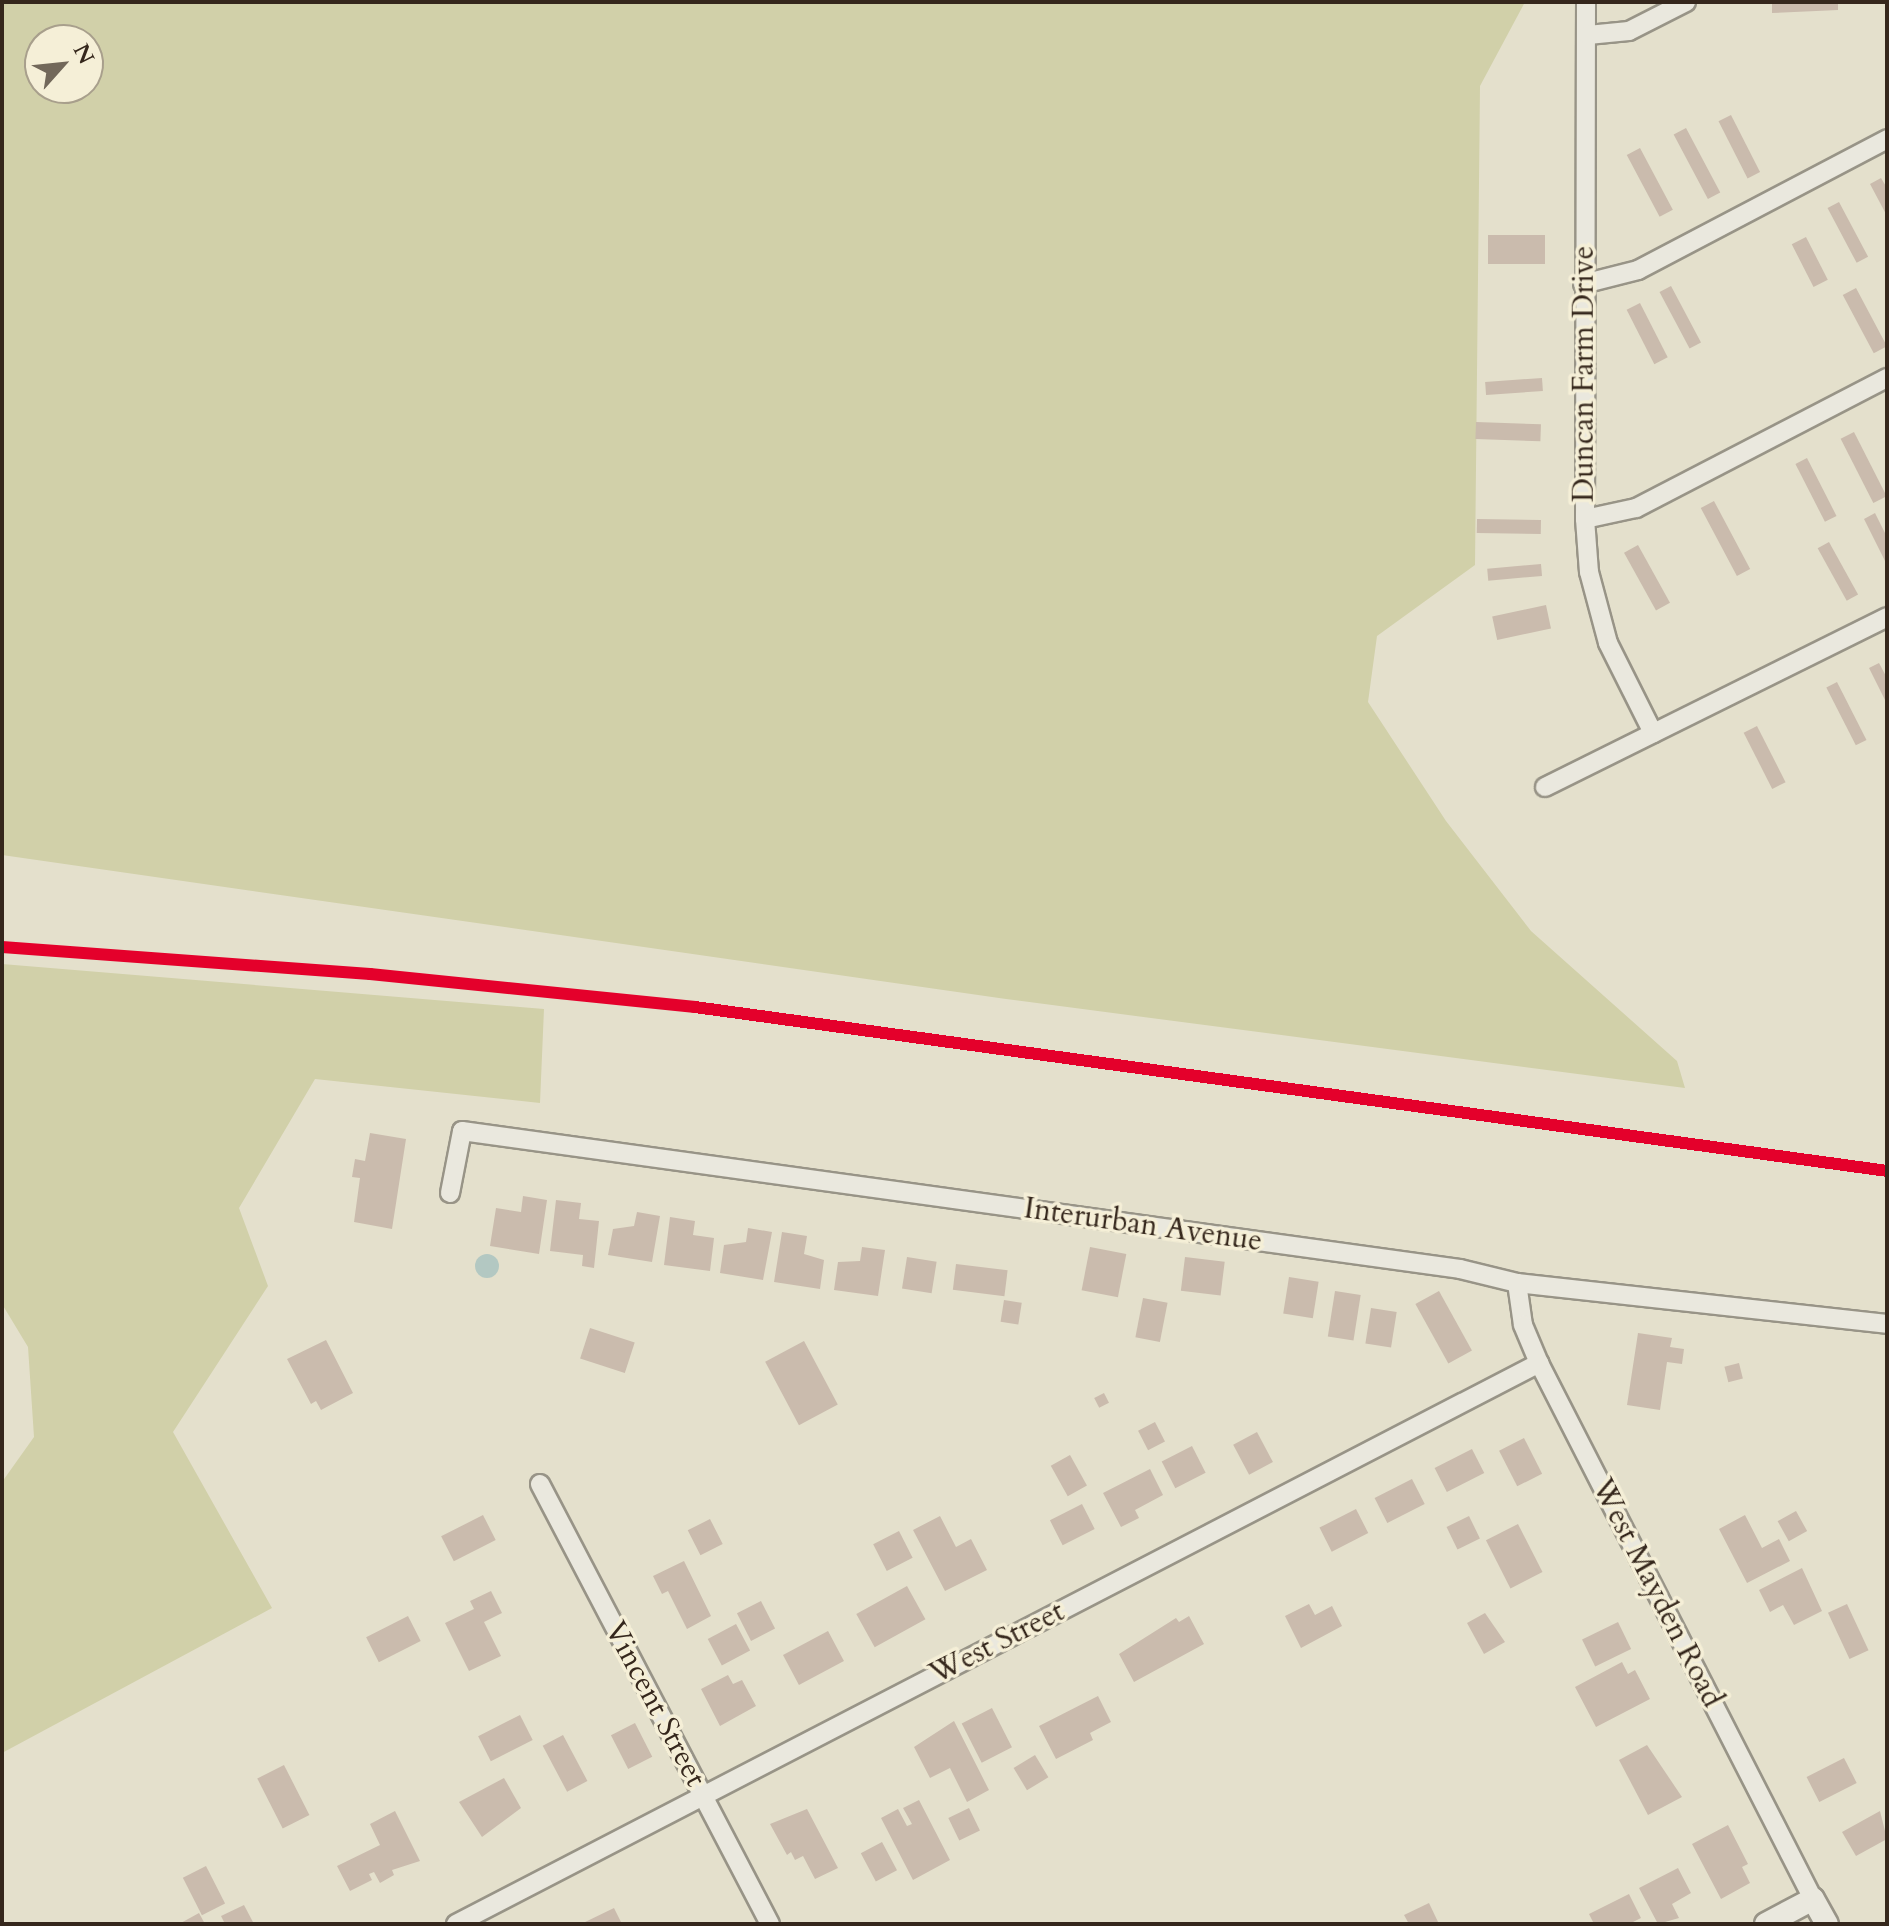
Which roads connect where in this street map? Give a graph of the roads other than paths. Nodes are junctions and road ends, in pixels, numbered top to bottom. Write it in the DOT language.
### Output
graph roads {
  1 [pos="1586,2"];
  2 [pos="1686,2"];
  3 [pos="1588,35"];
  4 [pos="1887,139"];
  5 [pos="1583,284"];
  6 [pos="1887,378"];
  7 [pos="1585,519"];
  8 [pos="1887,617"];
  9 [pos="1653,733"];
  10 [pos="1545,787"];
  11 [pos="450,1193"];
  12 [pos="1517,1283"];
  13 [pos="1887,1324"];
  14 [pos="1539,1363"];
  15 [pos="540,1484"];
  16 [pos="703,1796"];
  17 [pos="1813,1899"];
  18 [pos="456,1924"];
  19 [pos="770,1924"];
  20 [pos="1766,1924"];
  21 [pos="1827,1924"];
  1 -- 3 [label="street, Duncan Farm Drive"];
  2 -- 3 [label="street"];
  3 -- 5 [label="street, Duncan Farm Drive"];
  4 -- 5 [label="street"];
  5 -- 7 [label="street, Duncan Farm Drive"];
  6 -- 7 [label="street"];
  7 -- 9 [label="street, Duncan Farm Drive"];
  8 -- 9 [label="street"];
  9 -- 10 [label="street"];
  11 -- 12 [label="street, Interurban Avenue"];
  12 -- 13 [label="street, Interurban Avenue"];
  12 -- 14 [label="street, West Mayden Road"];
  14 -- 16 [label="street, West Street"];
  14 -- 17 [label="street, West Mayden Road"];
  15 -- 16 [label="street, Vincent Street"];
  16 -- 18 [label="street, West Street"];
  16 -- 19 [label="street, Vincent Street"];
  17 -- 20 [label="street"];
  17 -- 21 [label="street"];
}
